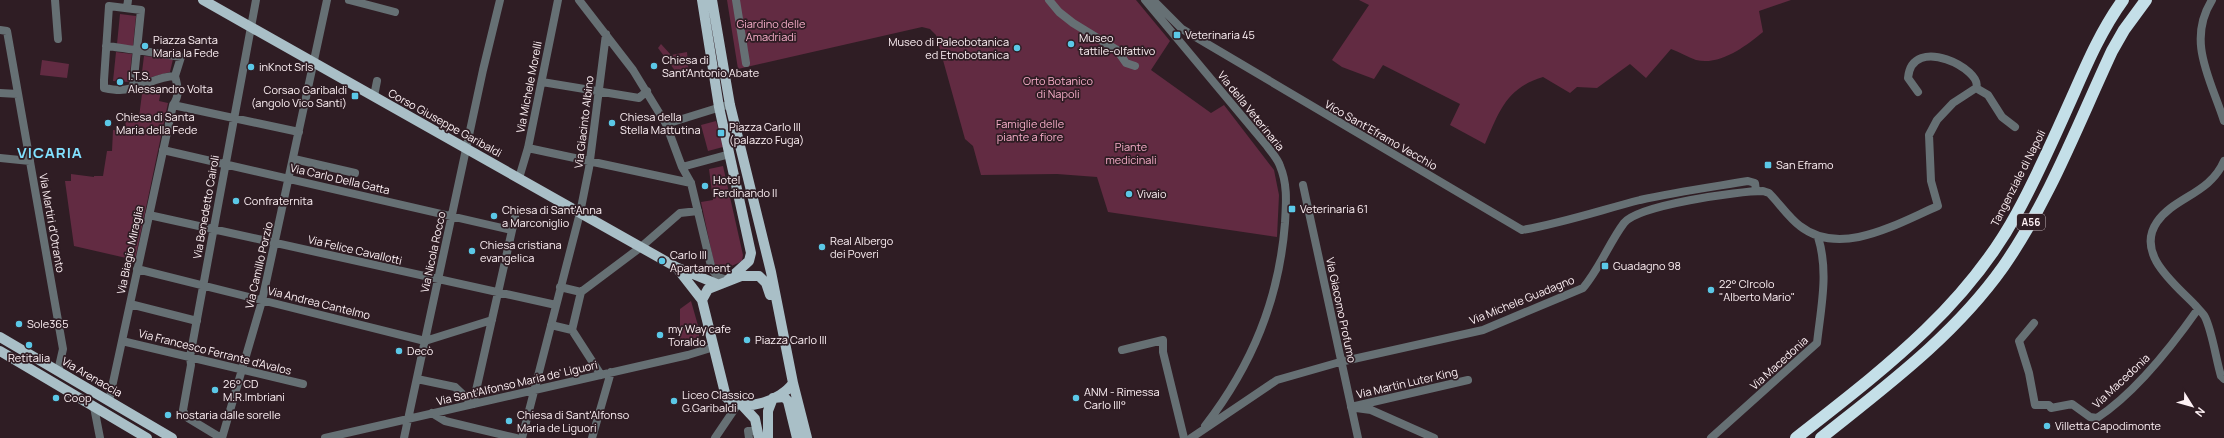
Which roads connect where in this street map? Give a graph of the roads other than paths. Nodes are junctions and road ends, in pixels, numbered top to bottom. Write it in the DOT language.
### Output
graph roads {
  1 [pos="55,0"];
  2 [pos="203,0"];
  3 [pos="256,0"];
  4 [pos="327,0"];
  5 [pos="349,0"];
  6 [pos="500,0"];
  7 [pos="558,0"];
  8 [pos="579,0"];
  9 [pos="702,0"];
  10 [pos="712,0"];
  11 [pos="736,0"];
  12 [pos="1049,0"];
  13 [pos="1146,0"];
  14 [pos="1153,0"];
  15 [pos="2123,0"];
  16 [pos="2146,0"];
  17 [pos="2212,0"];
  18 [pos="128,4"];
  19 [pos="395,12"];
  20 [pos="251,27"];
  21 [pos="4,30"];
  22 [pos="606,34"];
  23 [pos="58,39"];
  24 [pos="106,46"];
  25 [pos="137,50"];
  26 [pos="314,62"];
  27 [pos="746,63"];
  28 [pos="1135,66"];
  29 [pos="175,76"];
  30 [pos="377,81"];
  31 [pos="542,82"];
  32 [pos="133,88"];
  33 [pos="1976,88"];
  34 [pos="646,91"];
  35 [pos="599,92"];
  36 [pos="1918,92"];
  37 [pos="0,93"];
  38 [pos="18,94"];
  39 [pos="374,96"];
  40 [pos="173,105"];
  41 [pos="730,105"];
  42 [pos="719,107"];
  43 [pos="234,118"];
  44 [pos="2224,121"];
  45 [pos="666,124"];
  46 [pos="2014,127"];
  47 [pos="299,132"];
  48 [pos="528,148"];
  49 [pos="467,149"];
  50 [pos="163,150"];
  51 [pos="730,154"];
  52 [pos="0,158"];
  53 [pos="294,159"];
  54 [pos="30,161"];
  55 [pos="2224,161"];
  56 [pos="590,162"];
  57 [pos="226,164"];
  58 [pos="682,167"];
  59 [pos="355,173"];
  60 [pos="519,178"];
  61 [pos="290,179"];
  62 [pos="691,183"];
  63 [pos="1304,185"];
  64 [pos="1756,191"];
  65 [pos="698,211"];
  66 [pos="580,212"];
  67 [pos="149,215"];
  68 [pos="451,216"];
  69 [pos="514,217"];
  70 [pos="214,229"];
  71 [pos="511,230"];
  72 [pos="1818,237"];
  73 [pos="275,243"];
  74 [pos="642,247"];
  75 [pos="676,267"];
  76 [pos="137,269"];
  77 [pos="438,279"];
  78 [pos="728,280"];
  79 [pos="717,284"];
  80 [pos="203,286"];
  81 [pos="560,287"];
  82 [pos="498,292"];
  83 [pos="581,292"];
  84 [pos="262,300"];
  85 [pos="702,300"];
  86 [pos="130,304"];
  87 [pos="556,305"];
  88 [pos="777,309"];
  89 [pos="2198,309"];
  90 [pos="492,320"];
  91 [pos="197,321"];
  92 [pos="2034,323"];
  93 [pos="551,326"];
  94 [pos="572,330"];
  95 [pos="0,337"];
  96 [pos="122,341"];
  97 [pos="425,341"];
  98 [pos="714,347"];
  99 [pos="1122,350"];
  100 [pos="0,351"];
  101 [pos="190,357"];
  102 [pos="1340,362"];
  103 [pos="242,370"];
  104 [pos="58,371"];
  105 [pos="611,372"];
  106 [pos="601,375"];
  107 [pos="417,379"];
  108 [pos="2224,379"];
  109 [pos="1468,380"];
  110 [pos="793,383"];
  111 [pos="303,384"];
  112 [pos="535,390"];
  113 [pos="773,398"];
  114 [pos="108,401"];
  115 [pos="473,404"];
  116 [pos="740,405"];
  117 [pos="94,407"];
  118 [pos="1351,407"];
  119 [pos="432,414"];
  120 [pos="408,419"];
  121 [pos="1203,428"];
  122 [pos="758,434"];
  123 [pos="342,436"];
  124 [pos="100,438"];
  125 [pos="147,438"];
  126 [pos="172,438"];
  127 [pos="221,438"];
  128 [pos="325,438"];
  129 [pos="404,438"];
  130 [pos="516,438"];
  131 [pos="522,438"];
  132 [pos="592,438"];
  133 [pos="715,438"];
  134 [pos="749,438"];
  135 [pos="768,438"];
  136 [pos="797,438"];
  137 [pos="807,438"];
  138 [pos="1184,438"];
  139 [pos="1191,438"];
  140 [pos="1358,438"];
  141 [pos="1434,438"];
  142 [pos="1711,438"];
  143 [pos="1796,438"];
  144 [pos="1821,438"];
  1 -- 23 [label="street"];
  2 -- 20 [label="main road, Corso Giuseppe Garibaldi"];
  3 -- 20 [label="street, Via Benedetto Cairoli"];
  4 -- 26 [label="street, Via Camillo Porzio"];
  5 -- 19 [label="street"];
  6 -- 49 [label="street, Via Nicola Rocco"];
  7 -- 31 [label="street, Via Michele Morelli"];
  8 -- 22 [label="street"];
  9 -- 42 [label="main road"];
  10 -- 41 [label="main road"];
  11 -- 27 [label="street"];
  12 -- 28 [label="street"];
  13 -- 121 [label="street, Via della Veterinaria"];
  14 -- 64 [label="street, Vico Sant'Eframo Vecchio"];
  15 -- 143 [label="highway, Tangenziale di Napoli / A56"];
  16 -- 144 [label="highway, A56"];
  17 -- 44 [label="street"];
  18 -- 24 [label="street"];
  18 -- 25 [label="street"];
  20 -- 26 [label="main road, Corso Giuseppe Garibaldi"];
  20 -- 43 [label="street, Via Benedetto Cairoli"];
  21 -- 38 [label="street, Via Martiri d'Otranto"];
  22 -- 34 [label="street"];
  22 -- 35 [label="street, Via Giacinto Albino"];
  24 -- 25 [label="street"];
  24 -- 32 [label="street"];
  25 -- 29 [label="street"];
  25 -- 32 [label="street"];
  26 -- 39 [label="main road, Corso Giuseppe Garibaldi"];
  26 -- 47 [label="street, Via Camillo Porzio"];
  29 -- 32 [label="street"];
  29 -- 40 [label="street, Via Biagio Miraglia"];
  30 -- 39 [label="street"];
  31 -- 35 [label="street"];
  31 -- 48 [label="street, Via Michele Morelli"];
  33 -- 36 [label="street"];
  33 -- 46 [label="street"];
  33 -- 72 [label="street"];
  34 -- 35 [label="street"];
  34 -- 45 [label="street"];
  35 -- 56 [label="street, Via Giacinto Albino"];
  37 -- 38 [label="street"];
  38 -- 54 [label="street, Via Martiri d'Otranto"];
  39 -- 49 [label="main road, Corso Giuseppe Garibaldi"];
  40 -- 43 [label="street"];
  40 -- 50 [label="street, Via Biagio Miraglia"];
  41 -- 42 [label="street"];
  41 -- 88 [label="main road"];
  42 -- 45 [label="street"];
  42 -- 51 [label="main road"];
  43 -- 47 [label="street"];
  43 -- 57 [label="street, Via Benedetto Cairoli"];
  45 -- 58 [label="street"];
  47 -- 53 [label="street, Via Camillo Porzio"];
  48 -- 56 [label="street"];
  48 -- 60 [label="street, Via Michele Morelli"];
  49 -- 60 [label="main road, Corso Giuseppe Garibaldi"];
  49 -- 68 [label="street, Via Nicola Rocco"];
  50 -- 57 [label="street, Via Carlo Della Gatta"];
  50 -- 67 [label="street, Via Biagio Miraglia"];
  51 -- 58 [label="street"];
  51 -- 78 [label="main road"];
  52 -- 54 [label="street"];
  53 -- 59 [label="street"];
  53 -- 61 [label="street, Via Camillo Porzio"];
  54 -- 104 [label="street, Via Martiri d'Otranto"];
  55 -- 89 [label="street"];
  56 -- 62 [label="street"];
  56 -- 66 [label="street, Via Giacinto Albino"];
  57 -- 61 [label="street, Via Carlo Della Gatta"];
  57 -- 70 [label="street, Via Benedetto Cairoli"];
  58 -- 62 [label="street"];
  60 -- 66 [label="main road, Corso Giuseppe Garibaldi"];
  61 -- 68 [label="street, Via Carlo Della Gatta"];
  61 -- 73 [label="street, Via Camillo Porzio"];
  62 -- 65 [label="street"];
  63 -- 102 [label="street, Via Giacomo Profumo"];
  64 -- 72 [label="street"];
  64 -- 102 [label="street, Via Michele Guadagno"];
  65 -- 74 [label="street"];
  65 -- 78 [label="street"];
  66 -- 74 [label="main road, Corso Giuseppe Garibaldi"];
  66 -- 81 [label="street, Via Giacinto Albino"];
  67 -- 70 [label="street, Via Felice Cavallotti"];
  67 -- 76 [label="street, Via Biagio Miraglia"];
  68 -- 71 [label="street, Via Carlo Della Gatta"];
  68 -- 77 [label="street, Via Nicola Rocco"];
  69 -- 71 [label="street"];
  70 -- 73 [label="street, Via Felice Cavallotti"];
  70 -- 80 [label="street, Via Benedetto Cairoli"];
  71 -- 82 [label="street"];
  72 -- 142 [label="street, Via Macedonia"];
  73 -- 77 [label="street, Via Felice Cavallotti"];
  73 -- 84 [label="street, Via Camillo Porzio"];
  74 -- 75 [label="main road, Corso Giuseppe Garibaldi"];
  74 -- 83 [label="street"];
  75 -- 79 [label="main road, Corso Giuseppe Garibaldi"];
  75 -- 85 [label="main road, Corso Giuseppe Garibaldi"];
  76 -- 80 [label="street, Via Andrea Cantelmo"];
  76 -- 86 [label="street, Via Biagio Miraglia"];
  77 -- 82 [label="street, Via Felice Cavallotti"];
  77 -- 97 [label="street, Via Nicola Rocco"];
  78 -- 79 [label="main road"];
  78 -- 88 [label="main road"];
  79 -- 85 [label="main road"];
  80 -- 84 [label="street, Via Andrea Cantelmo"];
  80 -- 91 [label="street, Via Benedetto Cairoli"];
  81 -- 83 [label="street"];
  81 -- 87 [label="street, Via Giacinto Albino"];
  82 -- 87 [label="street, Via Felice Cavallotti"];
  82 -- 90 [label="street"];
  83 -- 94 [label="street"];
  84 -- 97 [label="street, Via Andrea Cantelmo"];
  84 -- 103 [label="street, Via Camillo Porzio"];
  85 -- 98 [label="main road"];
  86 -- 91 [label="street"];
  86 -- 96 [label="street, Via Biagio Miraglia"];
  87 -- 93 [label="street, Via Giacinto Albino"];
  88 -- 110 [label="main road"];
  89 -- 92 [label="street, Via Macedonia"];
  89 -- 108 [label="street"];
  90 -- 97 [label="street"];
  90 -- 115 [label="street"];
  91 -- 101 [label="street, Via Benedetto Cairoli"];
  93 -- 94 [label="street"];
  93 -- 112 [label="street, Via Giacinto Albino"];
  94 -- 106 [label="street"];
  95 -- 104 [label="main road, Via Arenaccia"];
  96 -- 101 [label="street, Via Francesco Ferrante d'Avalos"];
  96 -- 114 [label="street, Via Biagio Miraglia"];
  97 -- 107 [label="street, Via Nicola Rocco"];
  98 -- 105 [label="street, Via Sant'Alfonso Maria de' Liguori"];
  98 -- 116 [label="main road"];
  99 -- 138 [label="street"];
  100 -- 117 [label="main road"];
  101 -- 103 [label="street, Via Francesco Ferrante d'Avalos"];
  101 -- 127 [label="street, Via Benedetto Cairoli"];
  102 -- 118 [label="street, Via Giacomo Profumo"];
  102 -- 121 [label="street, Via Michele Guadagno"];
  103 -- 111 [label="street, Via Francesco Ferrante d'Avalos"];
  103 -- 127 [label="street, Via Camillo Porzio"];
  104 -- 114 [label="main road, Via Arenaccia"];
  105 -- 106 [label="street, Via Sant'Alfonso Maria de' Liguori"];
  105 -- 132 [label="street"];
  106 -- 112 [label="street, Via Sant'Alfonso Maria de' Liguori"];
  107 -- 115 [label="street"];
  107 -- 120 [label="street, Via Nicola Rocco"];
  109 -- 118 [label="street, Via Martin Luter King"];
  110 -- 113 [label="main road"];
  110 -- 137 [label="main road"];
  112 -- 115 [label="street, Via Sant'Alfonso Maria de' Liguori"];
  112 -- 131 [label="street, Via Giacinto Albino"];
  113 -- 116 [label="main road"];
  113 -- 135 [label="main road"];
  113 -- 136 [label="main road"];
  114 -- 126 [label="main road, Via Arenaccia"];
  115 -- 119 [label="street, Via Sant'Alfonso Maria de' Liguori"];
  116 -- 122 [label="main road"];
  116 -- 133 [label="street"];
  117 -- 124 [label="street"];
  117 -- 125 [label="main road"];
  118 -- 140 [label="street, Via Giacomo Profumo"];
  118 -- 141 [label="street"];
  119 -- 120 [label="street, Via Sant'Alfonso Maria de' Liguori"];
  119 -- 130 [label="street"];
  120 -- 123 [label="street, Via Sant'Alfonso Maria de' Liguori"];
  120 -- 129 [label="street, Via Nicola Rocco"];
  121 -- 139 [label="street"];
  122 -- 134 [label="street"];
  123 -- 128 [label="street, Via Sant'Alfonso Maria de' Liguori"];
}
